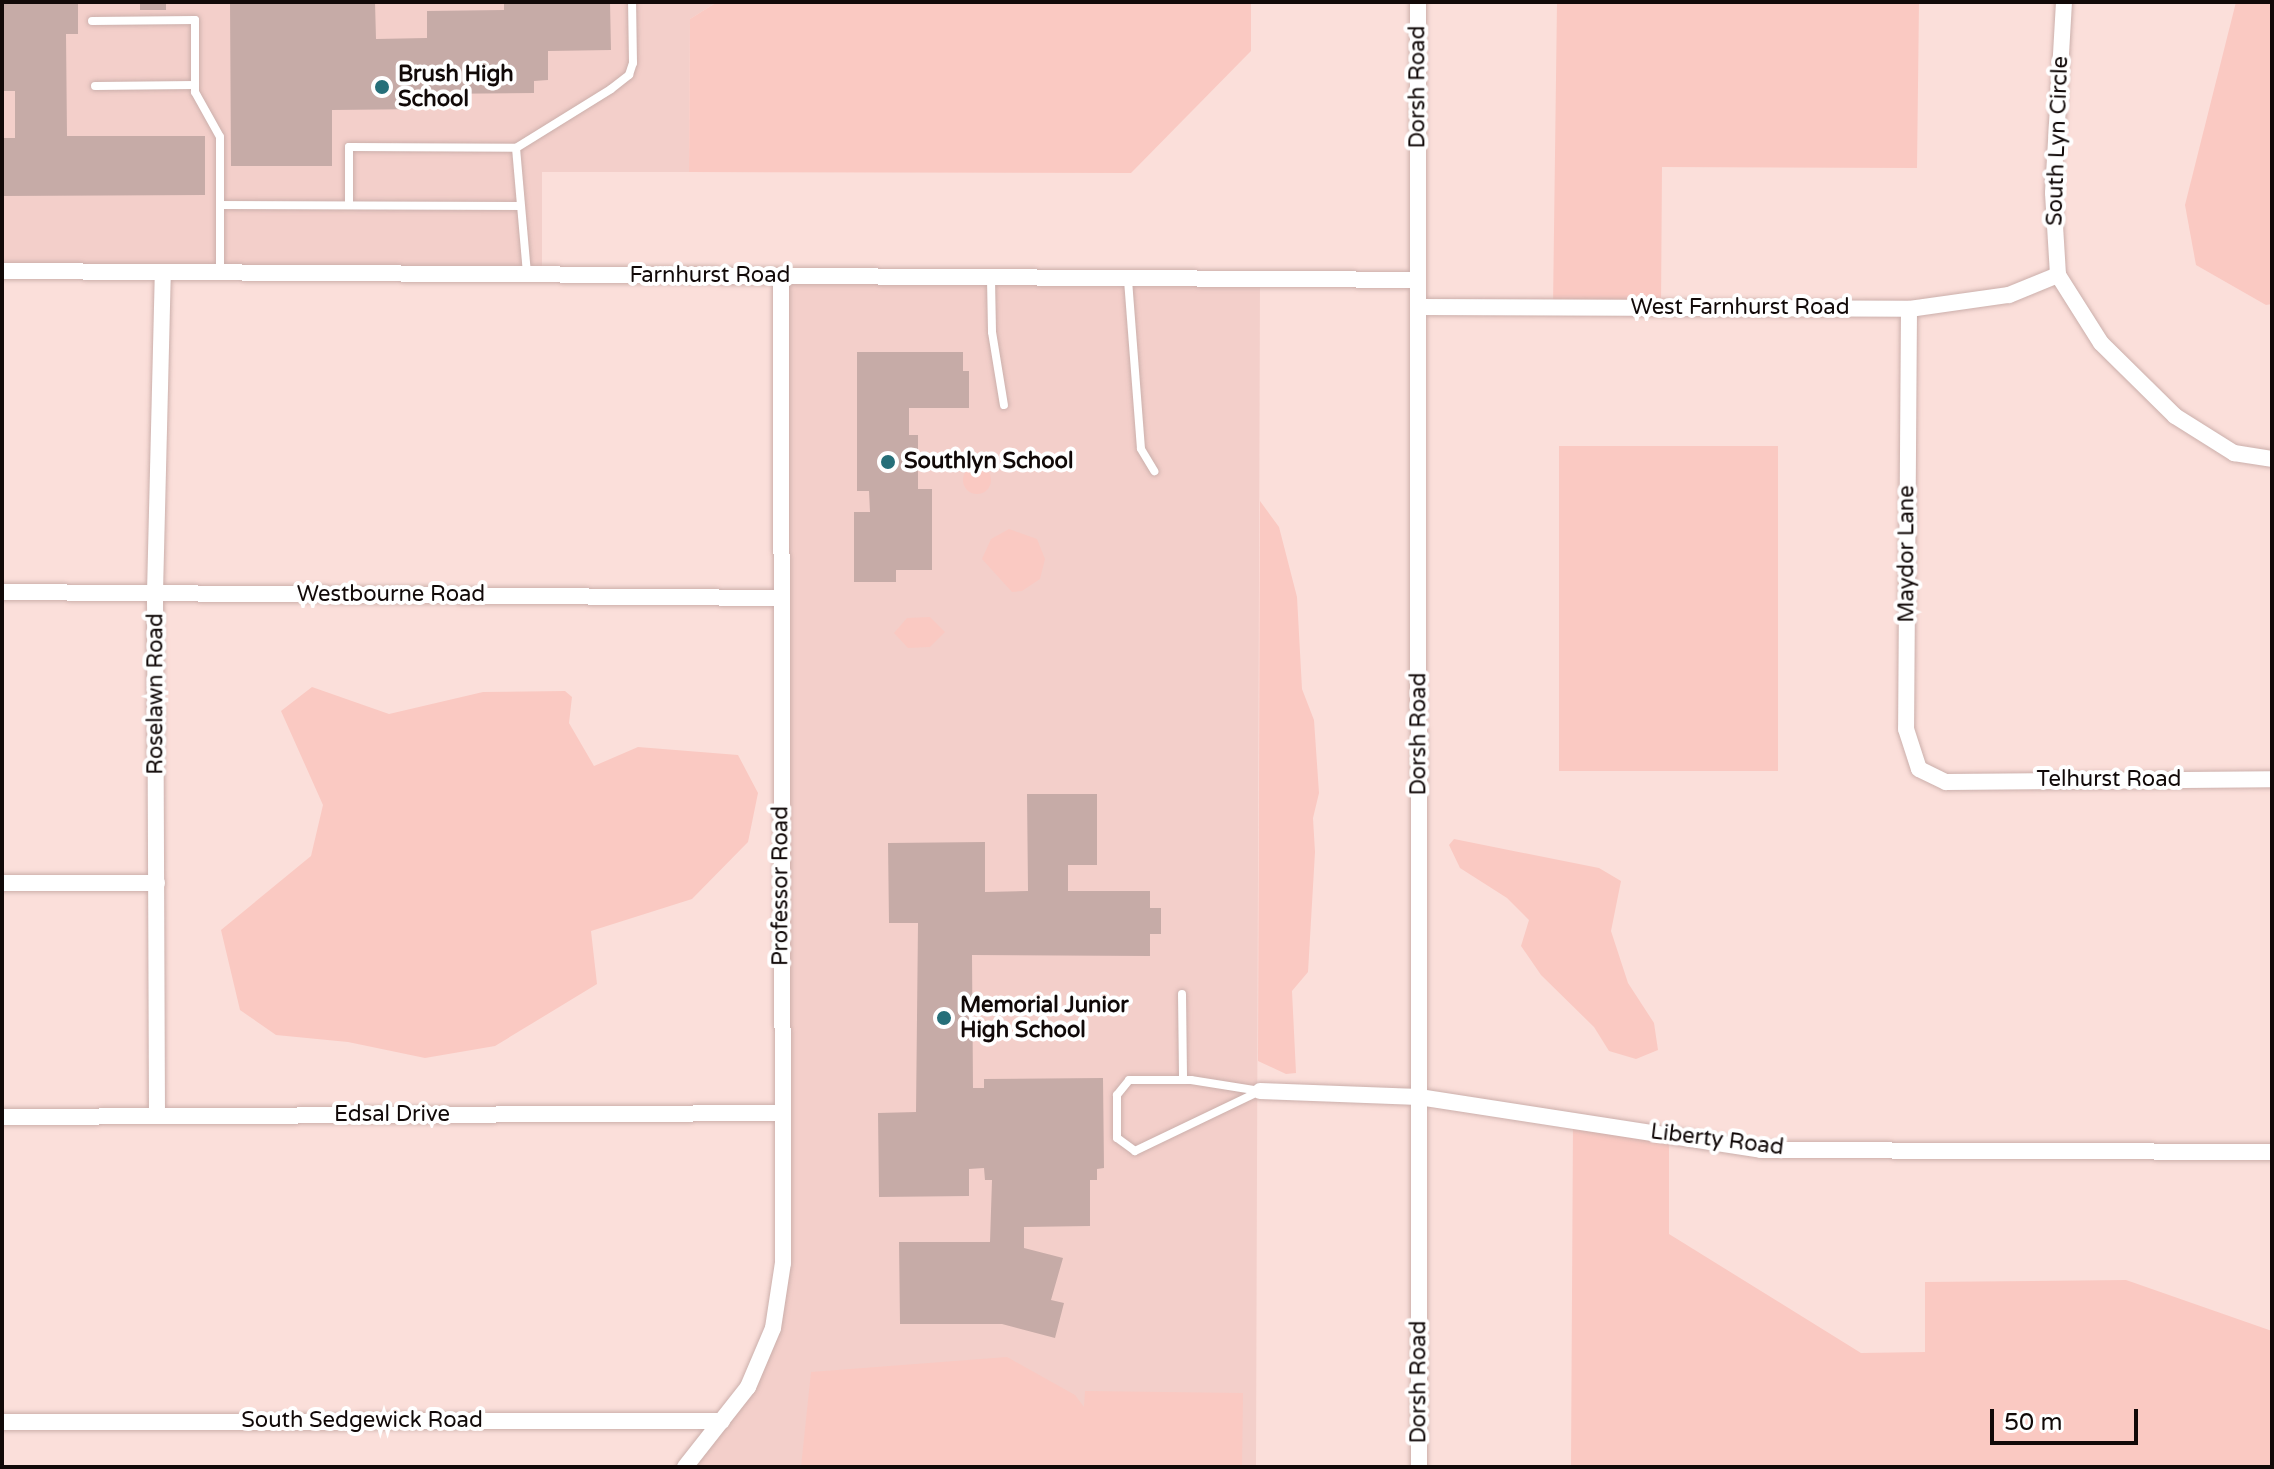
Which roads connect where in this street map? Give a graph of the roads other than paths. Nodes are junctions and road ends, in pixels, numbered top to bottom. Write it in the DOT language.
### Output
graph roads {
  1 [pos="632,2"];
  2 [pos="1418,2"];
  3 [pos="2064,2"];
  4 [pos="92,21"];
  5 [pos="195,85"];
  6 [pos="95,86"];
  7 [pos="516,148"];
  8 [pos="221,205"];
  9 [pos="349,205"];
  10 [pos="518,206"];
  11 [pos="2,271"];
  12 [pos="163,273"];
  13 [pos="220,273"];
  14 [pos="527,275"];
  15 [pos="2058,275"];
  16 [pos="781,277"];
  17 [pos="991,279"];
  18 [pos="1128,280"];
  19 [pos="1418,280"];
  20 [pos="1418,307"];
  21 [pos="1909,309"];
  22 [pos="1004,405"];
  23 [pos="2272,459"];
  24 [pos="1154,471"];
  25 [pos="2,592"];
  26 [pos="155,593"];
  27 [pos="780,598"];
  28 [pos="2272,779"];
  29 [pos="1946,782"];
  30 [pos="2,883"];
  31 [pos="157,883"];
  32 [pos="1182,994"];
  33 [pos="1183,1080"];
  34 [pos="1260,1091"];
  35 [pos="1419,1097"];
  36 [pos="783,1113"];
  37 [pos="157,1116"];
  38 [pos="2,1117"];
  39 [pos="2272,1152"];
  40 [pos="722,1421"];
  41 [pos="2,1422"];
  42 [pos="685,1467"];
  43 [pos="1419,1467"];
  1 -- 7 [label="lane"];
  2 -- 19 [label="street, Dorsh Road"];
  3 -- 15 [label="street, South Lyn Circle"];
  4 -- 5 [label="lane"];
  5 -- 6 [label="lane"];
  5 -- 8 [label="lane"];
  7 -- 9 [label="lane"];
  7 -- 10 [label="lane"];
  8 -- 9 [label="lane"];
  8 -- 13 [label="lane"];
  9 -- 10 [label="lane"];
  10 -- 14 [label="lane"];
  11 -- 12 [label="street, Farnhurst Road"];
  12 -- 13 [label="street, Farnhurst Road"];
  12 -- 26 [label="street, Roselawn Road"];
  13 -- 14 [label="street, Farnhurst Road"];
  14 -- 16 [label="street, Farnhurst Road"];
  15 -- 21 [label="street, West Farnhurst Road"];
  15 -- 23 [label="street, South Lyn Circle"];
  16 -- 17 [label="street, Farnhurst Road"];
  16 -- 27 [label="street, Professor Road"];
  17 -- 18 [label="street, Farnhurst Road"];
  17 -- 22 [label="lane"];
  18 -- 19 [label="street, Farnhurst Road"];
  18 -- 24 [label="lane"];
  19 -- 20 [label="street, Dorsh Road"];
  20 -- 21 [label="street, West Farnhurst Road"];
  20 -- 35 [label="street, Dorsh Road"];
  21 -- 29 [label="street, Maydor Lane"];
  25 -- 26 [label="street, Westbourne Road"];
  26 -- 27 [label="street, Westbourne Road"];
  26 -- 31 [label="street, Roselawn Road"];
  27 -- 36 [label="street, Professor Road"];
  28 -- 29 [label="street, Telhurst Road"];
  30 -- 31 [label="street"];
  31 -- 37 [label="street, Roselawn Road"];
  32 -- 33 [label="lane"];
  33 -- 34 [label="lane"];
  33 -- 34 [label="lane"];
  34 -- 35 [label="street, Liberty Road"];
  35 -- 39 [label="street, Liberty Road"];
  35 -- 43 [label="street, Dorsh Road"];
  36 -- 37 [label="street, Edsal Drive"];
  36 -- 40 [label="street, Professor Road"];
  37 -- 38 [label="street, Edsal Drive"];
  40 -- 41 [label="street, South Sedgewick Road"];
  40 -- 42 [label="street, Professor Road"];
}
